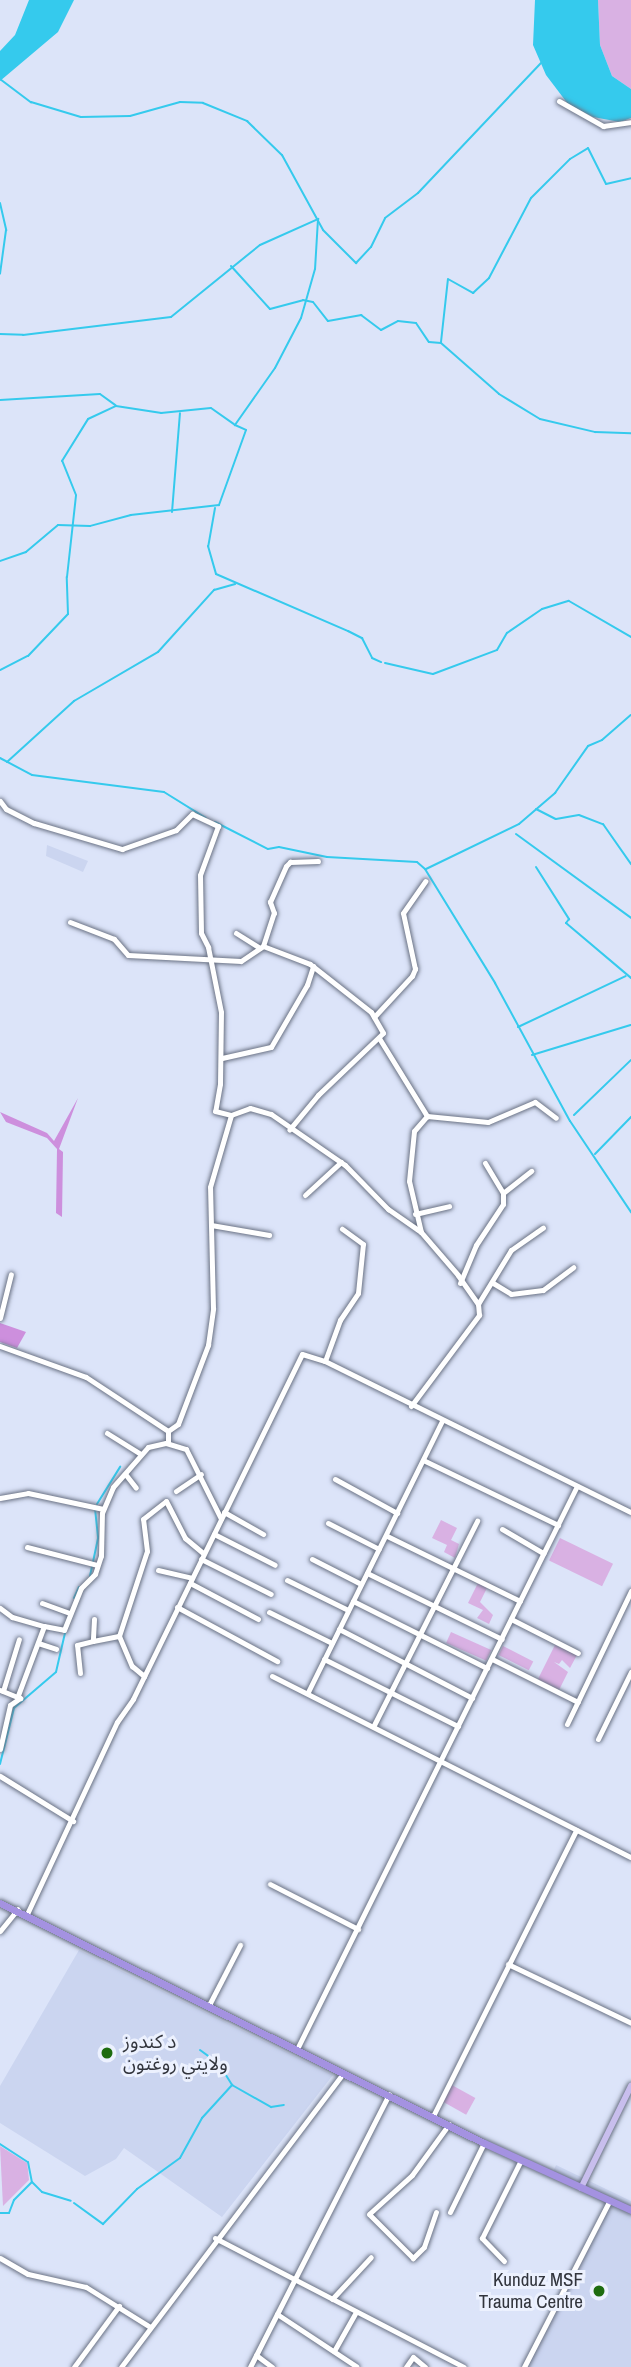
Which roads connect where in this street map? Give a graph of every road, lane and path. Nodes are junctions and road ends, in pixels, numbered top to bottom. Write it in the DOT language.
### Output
graph roads {
  1 [pos="559,101"];
  2 [pos="631,122"];
  3 [pos="0,801"];
  4 [pos="318,861"];
  5 [pos="425,881"];
  6 [pos="70,922"];
  7 [pos="236,933"];
  8 [pos="262,947"];
  9 [pos="211,962"];
  10 [pos="313,966"];
  11 [pos="374,1017"];
  12 [pos="379,1038"];
  13 [pos="222,1058"];
  14 [pos="231,1115"];
  15 [pos="427,1116"];
  16 [pos="556,1118"];
  17 [pos="289,1130"];
  18 [pos="341,1161"];
  19 [pos="485,1163"];
  20 [pos="531,1171"];
  21 [pos="503,1193"];
  22 [pos="305,1195"];
  23 [pos="449,1206"];
  24 [pos="415,1214"];
  25 [pos="211,1225"];
  26 [pos="543,1228"];
  27 [pos="342,1229"];
  28 [pos="421,1232"];
  29 [pos="269,1235"];
  30 [pos="573,1267"];
  31 [pos="11,1274"];
  32 [pos="460,1283"];
  33 [pos="493,1283"];
  34 [pos="478,1304"];
  35 [pos="0,1318"];
  36 [pos="0,1346"];
  37 [pos="325,1360"];
  38 [pos="411,1406"];
  39 [pos="442,1421"];
  40 [pos="168,1431"];
  41 [pos="107,1433"];
  42 [pos="166,1443"];
  43 [pos="140,1454"];
  44 [pos="423,1460"];
  45 [pos="201,1474"];
  46 [pos="125,1475"];
  47 [pos="335,1479"];
  48 [pos="577,1486"];
  49 [pos="136,1488"];
  50 [pos="176,1491"];
  51 [pos="0,1498"];
  52 [pos="103,1509"];
  53 [pos="224,1512"];
  54 [pos="631,1512"];
  55 [pos="397,1513"];
  56 [pos="220,1520"];
  57 [pos="477,1521"];
  58 [pos="328,1523"];
  59 [pos="558,1525"];
  60 [pos="502,1529"];
  61 [pos="214,1534"];
  62 [pos="263,1535"];
  63 [pos="387,1536"];
  64 [pos="27,1547"];
  65 [pos="379,1549"];
  66 [pos="543,1553"];
  67 [pos="202,1556"];
  68 [pos="312,1559"];
  69 [pos="97,1565"];
  70 [pos="275,1565"];
  71 [pos="453,1568"];
  72 [pos="158,1570"];
  73 [pos="367,1573"];
  74 [pos="191,1580"];
  75 [pos="287,1580"];
  76 [pos="361,1584"];
  77 [pos="631,1591"];
  78 [pos="271,1594"];
  79 [pos="353,1601"];
  80 [pos="520,1601"];
  81 [pos="42,1603"];
  82 [pos="434,1606"];
  83 [pos="177,1607"];
  84 [pos="0,1608"];
  85 [pos="348,1610"];
  86 [pos="269,1612"];
  87 [pos="71,1613"];
  88 [pos="94,1619"];
  89 [pos="258,1619"];
  90 [pos="511,1619"];
  91 [pos="44,1626"];
  92 [pos="339,1629"];
  93 [pos="420,1634"];
  94 [pos="119,1636"];
  95 [pos="19,1639"];
  96 [pos="502,1639"];
  97 [pos="93,1641"];
  98 [pos="38,1643"];
  99 [pos="332,1643"];
  100 [pos="56,1649"];
  101 [pos="578,1653"];
  102 [pos="492,1659"];
  103 [pos="324,1660"];
  104 [pos="277,1661"];
  105 [pos="405,1663"];
  106 [pos="487,1668"];
  107 [pos="631,1672"];
  108 [pos="80,1673"];
  109 [pos="144,1676"];
  110 [pos="272,1676"];
  111 [pos="2,1690"];
  112 [pos="308,1692"];
  113 [pos="390,1692"];
  114 [pos="18,1695"];
  115 [pos="472,1698"];
  116 [pos="578,1702"];
  117 [pos="567,1724"];
  118 [pos="374,1725"];
  119 [pos="458,1726"];
  120 [pos="598,1739"];
  121 [pos="0,1749"];
  122 [pos="441,1761"];
  123 [pos="0,1776"];
  124 [pos="73,1821"];
  125 [pos="576,1830"];
  126 [pos="631,1857"];
  127 [pos="270,1884"];
  128 [pos="0,1903"];
  129 [pos="18,1909"];
  130 [pos="27,1914"];
  131 [pos="358,1929"];
  132 [pos="0,1931"];
  133 [pos="240,1945"];
  134 [pos="508,1964"];
  135 [pos="208,2007"];
  136 [pos="631,2023"];
  137 [pos="296,2051"];
  138 [pos="343,2073"];
  139 [pos="631,2086"];
  140 [pos="389,2094"];
  141 [pos="433,2116"];
  142 [pos="449,2124"];
  143 [pos="484,2143"];
  144 [pos="521,2160"];
  145 [pos="581,2188"];
  146 [pos="610,2200"];
  147 [pos="631,2210"];
  148 [pos="436,2212"];
  149 [pos="450,2212"];
  150 [pos="215,2238"];
  151 [pos="371,2257"];
  152 [pos="0,2258"];
  153 [pos="503,2261"];
  154 [pos="294,2279"];
  155 [pos="332,2299"];
  156 [pos="119,2306"];
  157 [pos="356,2312"];
  158 [pos="277,2314"];
  159 [pos="150,2327"];
  160 [pos="334,2351"];
  161 [pos="256,2355"];
  162 [pos="454,2365"];
  163 [pos="356,2366"];
  164 [pos="74,2367"];
  165 [pos="121,2367"];
  166 [pos="250,2367"];
  167 [pos="272,2367"];
  168 [pos="406,2367"];
  169 [pos="425,2367"];
  170 [pos="464,2367"];
  171 [pos="524,2367"];
  1 -- 2 [label="street"];
  3 -- 9 [label="street"];
  4 -- 8 [label="street"];
  5 -- 11 [label="street"];
  6 -- 9 [label="street"];
  7 -- 8 [label="street"];
  8 -- 9 [label="street"];
  8 -- 10 [label="street"];
  9 -- 13 [label="street"];
  10 -- 11 [label="street"];
  10 -- 13 [label="street"];
  11 -- 12 [label="street"];
  12 -- 15 [label="street"];
  12 -- 17 [label="street"];
  13 -- 14 [label="street"];
  14 -- 17 [label="street"];
  14 -- 25 [label="street"];
  15 -- 16 [label="street"];
  15 -- 24 [label="street"];
  17 -- 18 [label="street"];
  18 -- 22 [label="street"];
  18 -- 28 [label="street"];
  19 -- 21 [label="street"];
  20 -- 21 [label="street"];
  21 -- 32 [label="street"];
  23 -- 24 [label="street"];
  24 -- 28 [label="street"];
  25 -- 29 [label="street"];
  25 -- 40 [label="street"];
  26 -- 33 [label="street"];
  27 -- 37 [label="street"];
  28 -- 32 [label="street"];
  30 -- 33 [label="street"];
  31 -- 35 [label="street"];
  32 -- 34 [label="street"];
  33 -- 34 [label="street"];
  34 -- 38 [label="street"];
  36 -- 40 [label="street"];
  37 -- 38 [label="street"];
  37 -- 53 [label="street"];
  38 -- 39 [label="street"];
  39 -- 44 [label="street"];
  39 -- 48 [label="street"];
  40 -- 42 [label="street"];
  41 -- 43 [label="street"];
  42 -- 43 [label="street"];
  42 -- 45 [label="street"];
  43 -- 46 [label="street"];
  44 -- 55 [label="street"];
  44 -- 59 [label="street"];
  45 -- 50 [label="street"];
  45 -- 56 [label="street"];
  46 -- 49 [label="street"];
  46 -- 52 [label="street"];
  47 -- 55 [label="street"];
  48 -- 54 [label="street"];
  48 -- 59 [label="street"];
  51 -- 52 [label="street"];
  52 -- 69 [label="street"];
  53 -- 56 [label="street"];
  53 -- 62 [label="street"];
  55 -- 63 [label="street"];
  56 -- 61 [label="street"];
  57 -- 71 [label="street"];
  58 -- 65 [label="street"];
  59 -- 66 [label="street"];
  60 -- 66 [label="street"];
  61 -- 67 [label="street"];
  61 -- 70 [label="street"];
  63 -- 65 [label="street"];
  63 -- 71 [label="street"];
  64 -- 69 [label="street"];
  65 -- 73 [label="street"];
  66 -- 80 [label="street"];
  67 -- 74 [label="street"];
  67 -- 78 [label="street"];
  67 -- 94 [label="street"];
  68 -- 76 [label="street"];
  69 -- 87 [label="street"];
  71 -- 80 [label="street"];
  71 -- 82 [label="street"];
  72 -- 74 [label="street"];
  73 -- 76 [label="street"];
  73 -- 82 [label="street"];
  74 -- 83 [label="street"];
  74 -- 89 [label="street"];
  75 -- 85 [label="street"];
  76 -- 79 [label="street"];
  77 -- 116 [label="street"];
  79 -- 85 [label="street"];
  79 -- 93 [label="street"];
  80 -- 90 [label="street"];
  81 -- 87 [label="street"];
  82 -- 93 [label="street"];
  82 -- 96 [label="street"];
  83 -- 104 [label="street"];
  83 -- 109 [label="street"];
  84 -- 91 [label="street"];
  85 -- 92 [label="street"];
  86 -- 99 [label="street"];
  87 -- 91 [label="street"];
  88 -- 97 [label="street"];
  90 -- 96 [label="street"];
  90 -- 101 [label="street"];
  91 -- 98 [label="street"];
  92 -- 99 [label="street"];
  92 -- 105 [label="street"];
  93 -- 105 [label="street"];
  93 -- 106 [label="street"];
  94 -- 97 [label="street"];
  94 -- 109 [label="street"];
  95 -- 111 [label="street"];
  96 -- 102 [label="street"];
  97 -- 108 [label="street"];
  98 -- 100 [label="street"];
  98 -- 114 [label="street"];
  99 -- 103 [label="street"];
  102 -- 106 [label="street"];
  102 -- 116 [label="street"];
  103 -- 112 [label="street"];
  103 -- 113 [label="street"];
  105 -- 113 [label="street"];
  105 -- 115 [label="street"];
  106 -- 115 [label="street"];
  107 -- 120 [label="street"];
  109 -- 124 [label="street"];
  110 -- 112 [label="street"];
  111 -- 114 [label="street"];
  112 -- 118 [label="street"];
  113 -- 118 [label="street"];
  113 -- 119 [label="street"];
  114 -- 121 [label="street"];
  115 -- 119 [label="street"];
  116 -- 117 [label="street"];
  118 -- 122 [label="street"];
  119 -- 122 [label="street"];
  122 -- 125 [label="street"];
  122 -- 131 [label="street"];
  123 -- 124 [label="street"];
  124 -- 130 [label="street"];
  125 -- 126 [label="street"];
  125 -- 134 [label="street"];
  127 -- 131 [label="street"];
  128 -- 129 [label="highway"];
  129 -- 130 [label="highway"];
  129 -- 132 [label="street"];
  130 -- 135 [label="highway"];
  131 -- 137 [label="street"];
  133 -- 135 [label="street"];
  134 -- 136 [label="street"];
  134 -- 141 [label="street"];
  135 -- 137 [label="highway"];
  137 -- 138 [label="highway"];
  138 -- 140 [label="highway"];
  138 -- 150 [label="street"];
  139 -- 145 [label="main road"];
  140 -- 141 [label="highway"];
  140 -- 154 [label="street"];
  141 -- 142 [label="highway"];
  142 -- 143 [label="highway"];
  142 -- 148 [label="street"];
  143 -- 144 [label="highway"];
  143 -- 149 [label="street"];
  144 -- 145 [label="highway"];
  144 -- 153 [label="street"];
  145 -- 146 [label="highway"];
  146 -- 147 [label="highway"];
  146 -- 171 [label="street"];
  150 -- 154 [label="street"];
  150 -- 159 [label="street"];
  151 -- 155 [label="street"];
  152 -- 156 [label="street"];
  154 -- 155 [label="street"];
  154 -- 158 [label="street"];
  155 -- 157 [label="street"];
  156 -- 159 [label="street"];
  156 -- 164 [label="street"];
  157 -- 160 [label="street"];
  157 -- 162 [label="street"];
  158 -- 160 [label="street"];
  158 -- 161 [label="street"];
  159 -- 165 [label="street"];
  160 -- 163 [label="street"];
  161 -- 166 [label="street"];
  161 -- 167 [label="street"];
  162 -- 170 [label="street"];
  168 -- 169 [label="street"];
}
